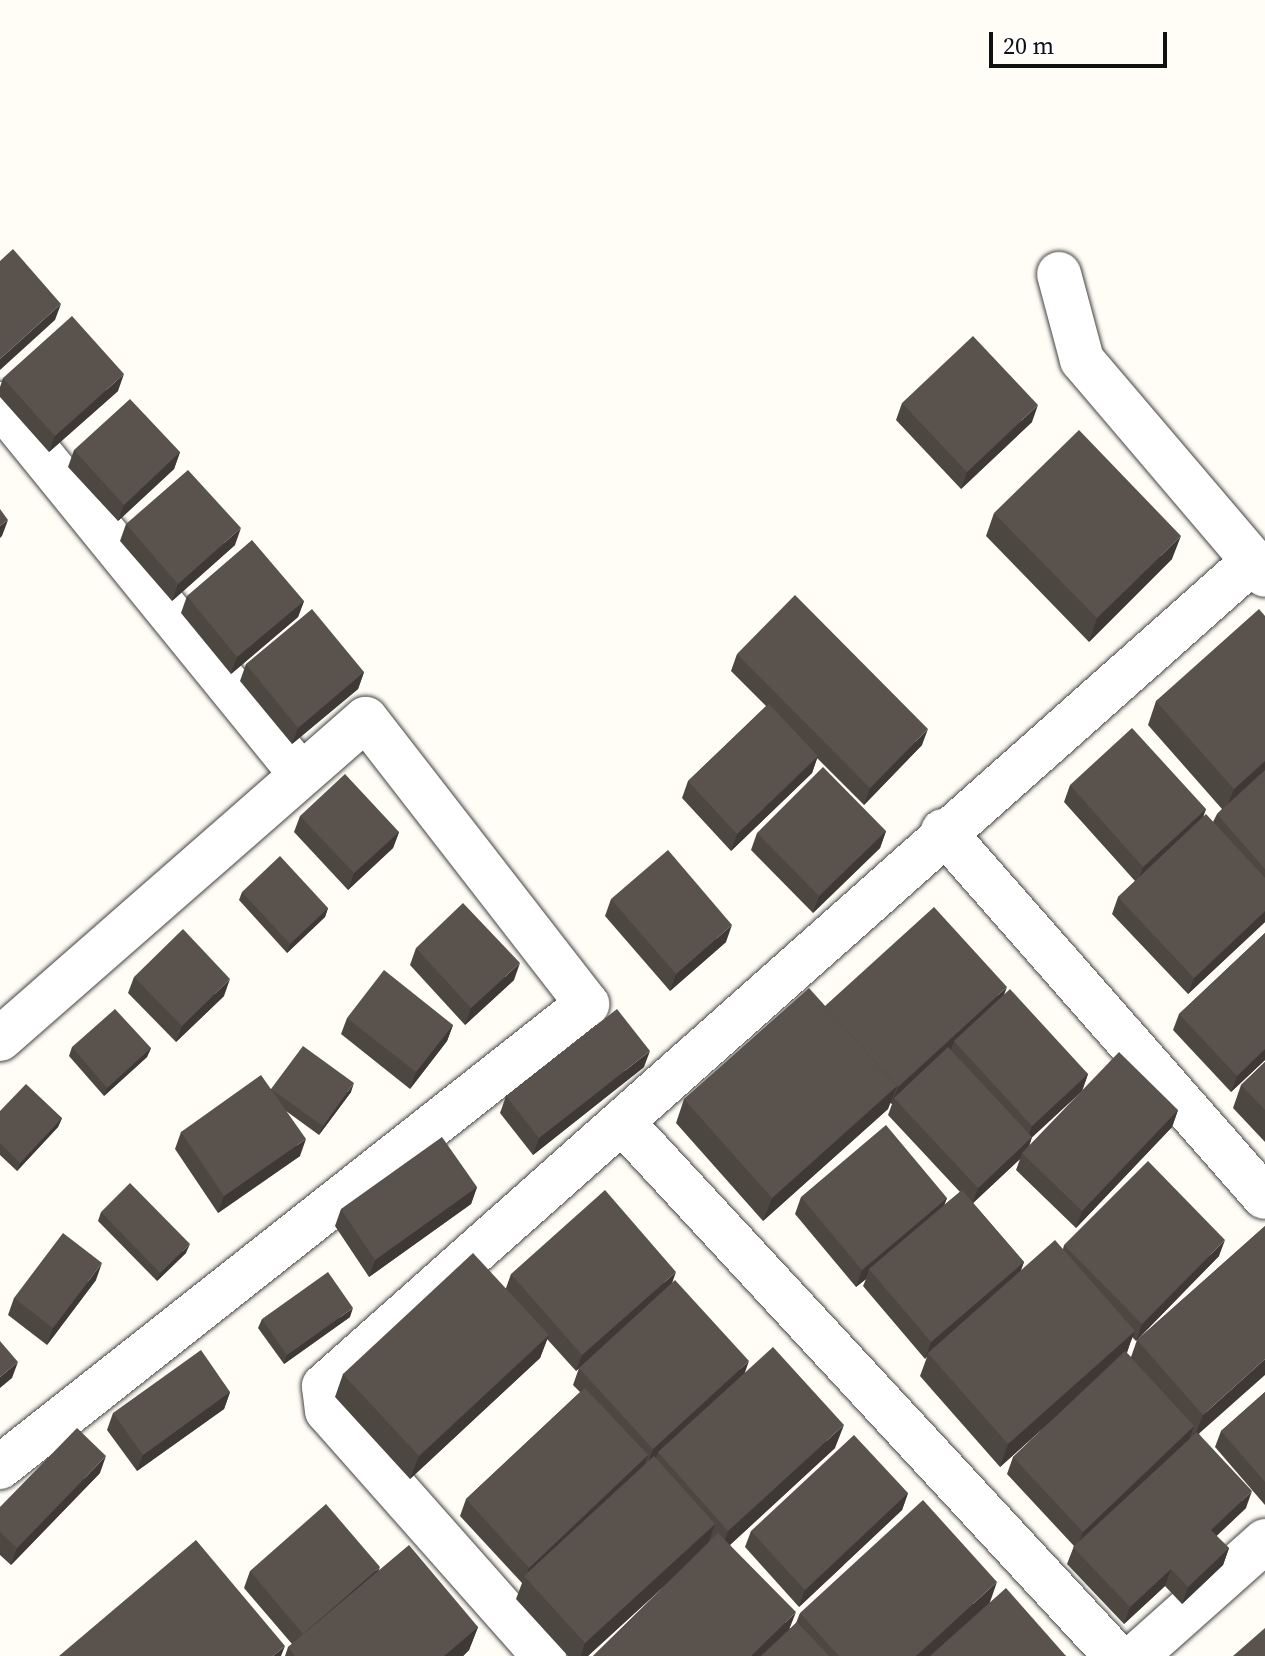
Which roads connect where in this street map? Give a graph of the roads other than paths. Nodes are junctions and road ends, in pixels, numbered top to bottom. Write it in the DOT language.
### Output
graph roads {
  1 [pos="1059,274"];
  2 [pos="0,404"];
  3 [pos="1259,569"];
  4 [pos="299,772"];
  5 [pos="943,831"];
  6 [pos="0,1039"];
  7 [pos="624,1124"];
  8 [pos="1265,1197"];
  9 [pos="0,1467"];
  10 [pos="1265,1541"];
  11 [pos="544,1656"];
  12 [pos="1116,1656"];
  13 [pos="1136,1656"];
  1 -- 3 [label="street"];
  2 -- 4 [label="street"];
  3 -- 5 [label="street"];
  4 -- 6 [label="street"];
  4 -- 9 [label="street"];
  5 -- 7 [label="street"];
  5 -- 8 [label="street"];
  7 -- 11 [label="street"];
  7 -- 12 [label="street"];
  10 -- 13 [label="street"];
}
